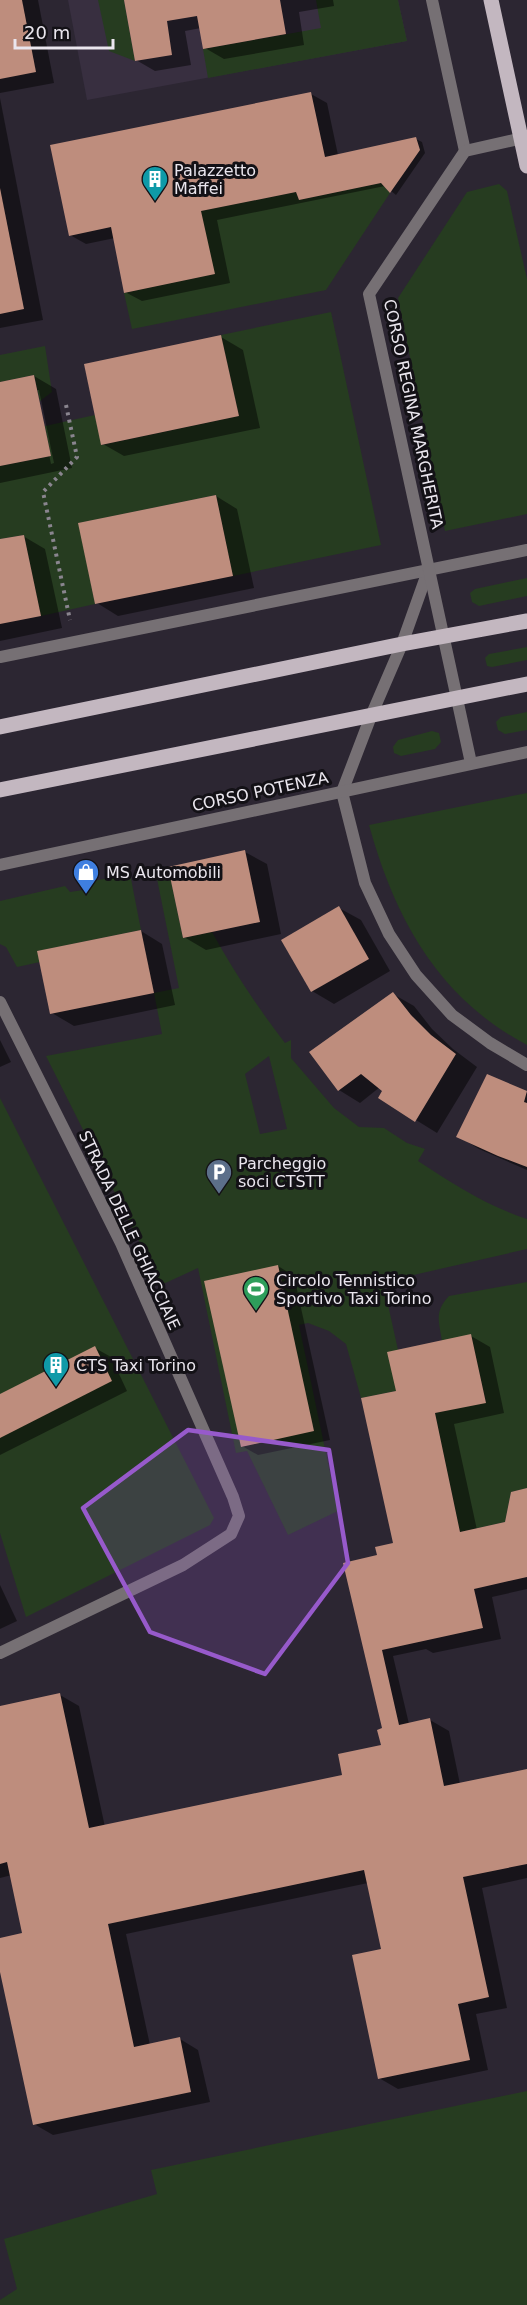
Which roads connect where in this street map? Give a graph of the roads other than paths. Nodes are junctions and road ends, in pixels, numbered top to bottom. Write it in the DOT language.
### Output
graph roads {
  1 [pos="432,0"];
  2 [pos="491,0"];
  3 [pos="524,137"];
  4 [pos="465,151"];
  5 [pos="527,166"];
  6 [pos="527,550"];
  7 [pos="429,570"];
  8 [pos="527,621"];
  9 [pos="443,637"];
  10 [pos="402,644"];
  11 [pos="0,657"];
  12 [pos="527,684"];
  13 [pos="458,698"];
  14 [pos="371,716"];
  15 [pos="0,727"];
  16 [pos="527,752"];
  17 [pos="471,763"];
  18 [pos="0,790"];
  19 [pos="342,792"];
  20 [pos="0,865"];
  21 [pos="0,1002"];
  22 [pos="527,1065"];
  23 [pos="0,1653"];
  1 -- 4 [label="street"];
  2 -- 3 [label="main road"];
  3 -- 4 [label="street"];
  3 -- 5 [label="main road"];
  4 -- 7 [label="street, CORSO REGINA MARGHERITA"];
  6 -- 7 [label="street"];
  7 -- 9 [label="street, CORSO REGINA MARGHERITA"];
  7 -- 10 [label="street"];
  7 -- 11 [label="street"];
  8 -- 9 [label="main road"];
  9 -- 10 [label="main road"];
  9 -- 13 [label="street, CORSO REGINA MARGHERITA"];
  10 -- 14 [label="street"];
  10 -- 15 [label="main road"];
  12 -- 13 [label="main road"];
  13 -- 14 [label="main road"];
  13 -- 17 [label="street, CORSO REGINA MARGHERITA"];
  14 -- 18 [label="main road"];
  14 -- 19 [label="street"];
  16 -- 17 [label="street, CORSO POTENZA"];
  17 -- 19 [label="street, CORSO POTENZA"];
  19 -- 20 [label="street, CORSO POTENZA"];
  19 -- 22 [label="street"];
  21 -- 23 [label="street, STRADA DELLE GHIACCIAIE"];
}
